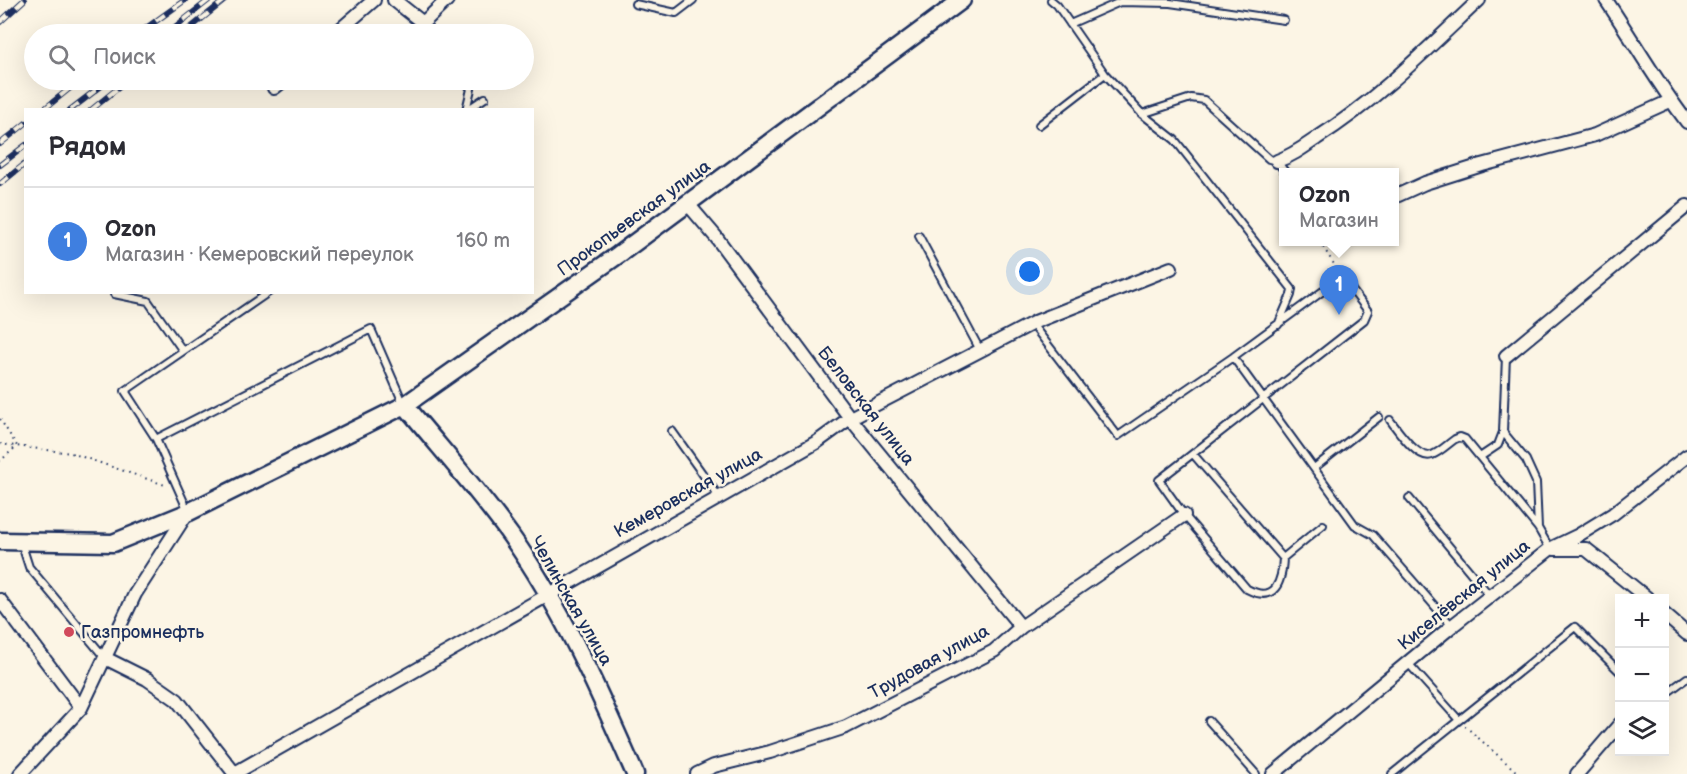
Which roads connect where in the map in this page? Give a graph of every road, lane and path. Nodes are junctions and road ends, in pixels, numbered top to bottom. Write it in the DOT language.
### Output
graph roads {
  1 [pos="374,0"];
  2 [pos="394,0"];
  3 [pos="447,0"];
  4 [pos="693,0"];
  5 [pos="962,0"];
  6 [pos="1051,0"];
  7 [pos="1479,0"];
  8 [pos="1606,0"];
  9 [pos="635,4"];
  10 [pos="1284,20"];
  11 [pos="423,23"];
  12 [pos="346,24"];
  13 [pos="1070,24"];
  14 [pos="1105,74"];
  15 [pos="471,90"];
  16 [pos="485,98"];
  17 [pos="1670,101"];
  18 [pos="466,108"];
  19 [pos="469,108"];
  20 [pos="1142,114"];
  21 [pos="1687,122"];
  22 [pos="1039,125"];
  23 [pos="1277,161"];
  24 [pos="1282,168"];
  25 [pos="1399,195"];
  26 [pos="687,203"];
  27 [pos="1687,206"];
  28 [pos="919,236"];
  29 [pos="1323,246"];
  30 [pos="1171,268"];
  31 [pos="1342,276"];
  32 [pos="114,294"];
  33 [pos="266,294"];
  34 [pos="1032,324"];
  35 [pos="1278,325"];
  36 [pos="981,350"];
  37 [pos="183,351"];
  38 [pos="1506,356"];
  39 [pos="1233,357"];
  40 [pos="1263,398"];
  41 [pos="405,405"];
  42 [pos="1379,417"];
  43 [pos="0,418"];
  44 [pos="850,418"];
  45 [pos="1390,420"];
  46 [pos="672,431"];
  47 [pos="1503,432"];
  48 [pos="156,439"];
  49 [pos="0,444"];
  50 [pos="17,446"];
  51 [pos="1193,454"];
  52 [pos="1687,456"];
  53 [pos="1480,457"];
  54 [pos="0,461"];
  55 [pos="1314,468"];
  56 [pos="179,489"];
  57 [pos="719,497"];
  58 [pos="1409,498"];
  59 [pos="189,512"];
  60 [pos="1184,515"];
  61 [pos="1323,525"];
  62 [pos="1538,528"];
  63 [pos="0,541"];
  64 [pos="21,542"];
  65 [pos="1550,549"];
  66 [pos="1283,558"];
  67 [pos="548,593"];
  68 [pos="1642,594"];
  69 [pos="1490,597"];
  70 [pos="0,600"];
  71 [pos="1669,618"];
  72 [pos="1452,626"];
  73 [pos="1021,627"];
  74 [pos="1687,634"];
  75 [pos="105,658"];
  76 [pos="1407,663"];
  77 [pos="1615,667"];
  78 [pos="1687,678"];
  79 [pos="1669,692"];
  80 [pos="81,708"];
  81 [pos="1458,719"];
  82 [pos="1209,720"];
  83 [pos="1615,730"];
  84 [pos="20,774"];
  85 [pos="235,774"];
  86 [pos="635,774"];
  87 [pos="697,774"];
  88 [pos="1256,774"];
  89 [pos="1273,774"];
  90 [pos="1392,774"];
  91 [pos="1519,774"];
  92 [pos="1577,774"];
  1 -- 12 [label="street"];
  2 -- 11 [label="street"];
  3 -- 11 [label="street"];
  4 -- 9 [label="lane"];
  5 -- 26 [label="main road, Прокопьевская улица"];
  6 -- 13 [label="lane"];
  7 -- 23 [label="street"];
  8 -- 17 [label="street"];
  10 -- 13 [label="lane"];
  13 -- 14 [label="lane"];
  14 -- 20 [label="lane"];
  14 -- 22 [label="lane"];
  15 -- 18 [label="lane"];
  16 -- 19 [label="lane"];
  17 -- 21 [label="street"];
  17 -- 25 [label="street"];
  20 -- 23 [label="lane"];
  20 -- 35 [label="lane"];
  23 -- 24 [label="lane"];
  26 -- 41 [label="main road, Прокопьевская улица"];
  26 -- 44 [label="street, Беловская улица"];
  27 -- 38 [label="street"];
  28 -- 36 [label="lane"];
  29 -- 31 [label="path"];
  30 -- 34 [label="street, Кемеровская улица"];
  31 -- 35 [label="lane"];
  31 -- 40 [label="lane"];
  32 -- 37 [label="lane"];
  33 -- 37 [label="lane"];
  34 -- 36 [label="street, Кемеровская улица"];
  34 -- 39 [label="lane"];
  35 -- 39 [label="lane"];
  36 -- 44 [label="street, Кемеровская улица"];
  37 -- 48 [label="lane"];
  38 -- 47 [label="lane"];
  39 -- 40 [label="lane"];
  40 -- 51 [label="lane"];
  40 -- 55 [label="lane"];
  41 -- 48 [label="lane"];
  41 -- 59 [label="main road, Прокопьевская улица"];
  41 -- 67 [label="main road, Челинская улица"];
  42 -- 55 [label="lane"];
  43 -- 50 [label="path"];
  44 -- 57 [label="street, Кемеровская улица"];
  44 -- 73 [label="street, Беловская улица"];
  45 -- 53 [label="lane"];
  46 -- 57 [label="lane"];
  47 -- 53 [label="lane"];
  47 -- 62 [label="lane"];
  48 -- 56 [label="lane"];
  49 -- 50 [label="path"];
  50 -- 54 [label="path"];
  50 -- 56 [label="path"];
  51 -- 60 [label="lane"];
  51 -- 66 [label="lane"];
  52 -- 65 [label="street, Киселёвская улица"];
  53 -- 62 [label="lane"];
  55 -- 72 [label="lane"];
  56 -- 59 [label="lane"];
  57 -- 67 [label="street, Кемеровская улица"];
  58 -- 69 [label="lane"];
  59 -- 64 [label="main road, Прокопьевская улица"];
  59 -- 75 [label="street"];
  60 -- 66 [label="lane"];
  60 -- 73 [label="street, Трудовая улица"];
  61 -- 66 [label="lane"];
  62 -- 65 [label="lane"];
  63 -- 64 [label="main road, Прокопьевская улица"];
  64 -- 75 [label="lane"];
  65 -- 68 [label="street"];
  65 -- 69 [label="street, Киселёвская улица"];
  67 -- 85 [label="street, Кемеровская улица"];
  67 -- 86 [label="main road, Челинская улица"];
  69 -- 72 [label="street, Киселёвская улица"];
  70 -- 80 [label="street"];
  71 -- 74 [label="street"];
  72 -- 76 [label="street, Киселёвская улица"];
  73 -- 87 [label="street, Трудовая улица"];
  75 -- 80 [label="street"];
  75 -- 85 [label="street"];
  76 -- 81 [label="lane"];
  76 -- 89 [label="street, Киселёвская улица"];
  77 -- 81 [label="lane"];
  78 -- 79 [label="lane"];
  80 -- 84 [label="street"];
  81 -- 90 [label="lane"];
  81 -- 91 [label="path"];
  82 -- 88 [label="lane"];
  83 -- 92 [label="street"];
}
